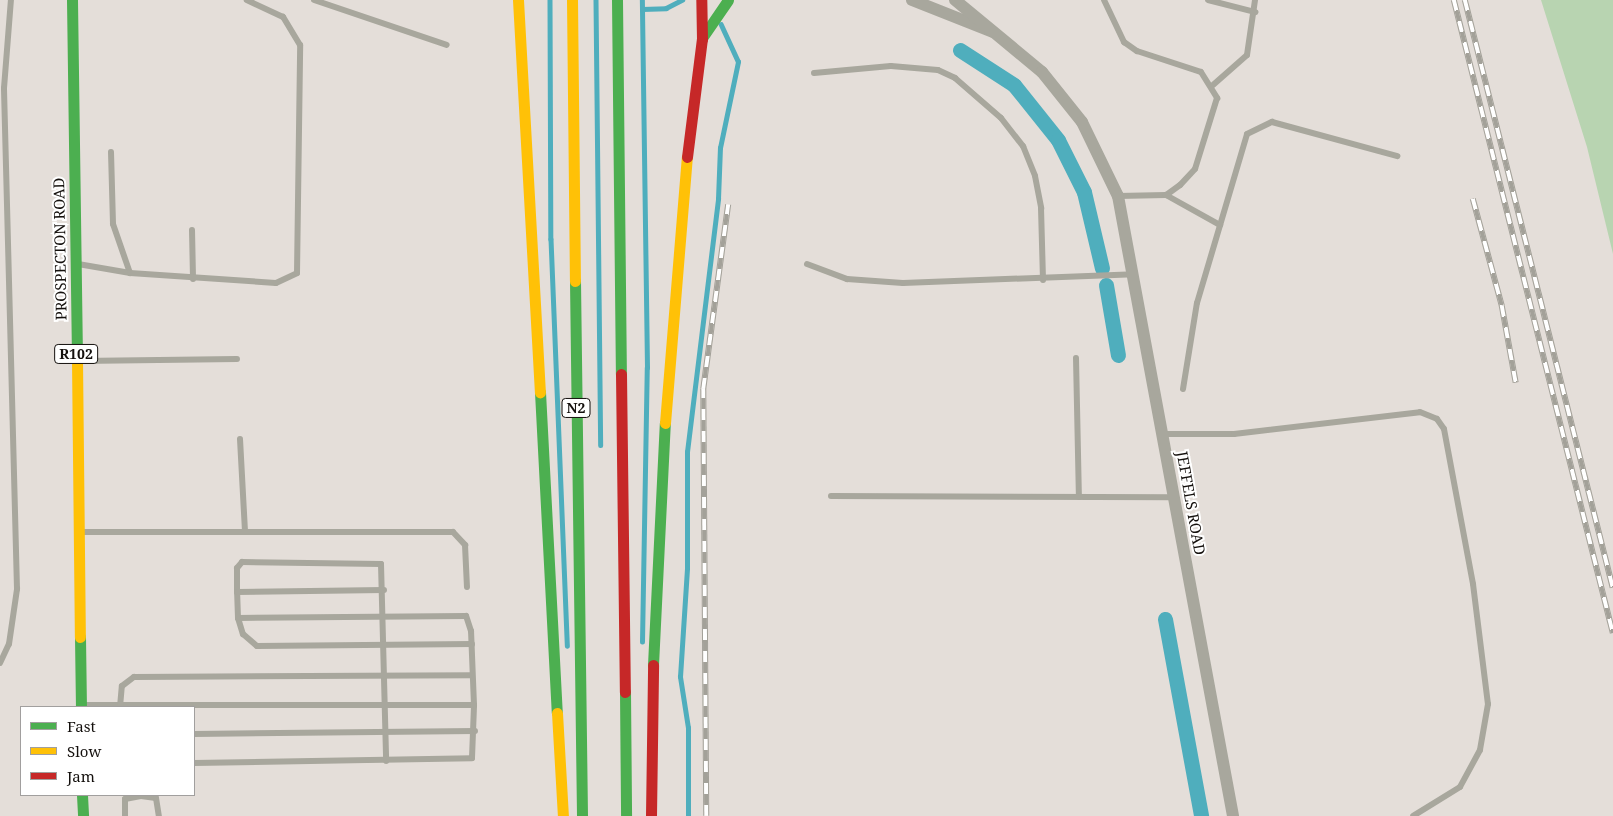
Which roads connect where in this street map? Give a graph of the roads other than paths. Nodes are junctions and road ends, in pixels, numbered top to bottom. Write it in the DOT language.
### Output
graph roads {
  1 [pos="11,0"];
  2 [pos="72,0"];
  3 [pos="247,0"];
  4 [pos="314,0"];
  5 [pos="518,0"];
  6 [pos="572,0"];
  7 [pos="617,0"];
  8 [pos="701,0"];
  9 [pos="728,0"];
  10 [pos="912,0"];
  11 [pos="955,0"];
  12 [pos="1104,0"];
  13 [pos="1208,0"];
  14 [pos="1255,0"];
  15 [pos="1255,12"];
  16 [pos="998,33"];
  17 [pos="702,39"];
  18 [pos="447,45"];
  19 [pos="814,73"];
  20 [pos="1213,85"];
  21 [pos="111,152"];
  22 [pos="1398,156"];
  23 [pos="1166,195"];
  24 [pos="1118,196"];
  25 [pos="1220,224"];
  26 [pos="192,230"];
  27 [pos="75,263"];
  28 [pos="807,264"];
  29 [pos="130,273"];
  30 [pos="1135,274"];
  31 [pos="193,279"];
  32 [pos="1043,280"];
  33 [pos="1076,358"];
  34 [pos="237,359"];
  35 [pos="76,361"];
  36 [pos="1183,389"];
  37 [pos="1162,434"];
  38 [pos="240,439"];
  39 [pos="831,496"];
  40 [pos="1079,497"];
  41 [pos="1173,497"];
  42 [pos="79,532"];
  43 [pos="246,532"];
  44 [pos="466,587"];
  45 [pos="384,590"];
  46 [pos="237,592"];
  47 [pos="384,617"];
  48 [pos="238,618"];
  49 [pos="386,644"];
  50 [pos="472,644"];
  51 [pos="0,663"];
  52 [pos="472,675"];
  53 [pos="385,676"];
  54 [pos="385,705"];
  55 [pos="474,705"];
  56 [pos="81,706"];
  57 [pos="120,706"];
  58 [pos="195,706"];
  59 [pos="475,731"];
  60 [pos="385,732"];
  61 [pos="195,734"];
  62 [pos="386,761"];
  63 [pos="195,763"];
  64 [pos="82,796"];
  65 [pos="83,816"];
  66 [pos="125,816"];
  67 [pos="159,816"];
  68 [pos="563,816"];
  69 [pos="582,816"];
  70 [pos="626,816"];
  71 [pos="651,816"];
  72 [pos="1232,816"];
  73 [pos="1413,816"];
  1 -- 51 [label="lane"];
  2 -- 27 [label="main road, PROSPECTON ROAD / R102"];
  3 -- 31 [label="lane"];
  4 -- 18 [label="lane"];
  5 -- 68 [label="main road"];
  6 -- 69 [label="main road, N2"];
  7 -- 70 [label="main road"];
  8 -- 17 [label="main road"];
  9 -- 17 [label="main road"];
  10 -- 16 [label="street"];
  11 -- 16 [label="street, JEFFELS ROAD"];
  12 -- 20 [label="lane"];
  13 -- 15 [label="lane"];
  14 -- 15 [label="lane"];
  15 -- 20 [label="lane"];
  16 -- 24 [label="street, JEFFELS ROAD"];
  17 -- 71 [label="main road"];
  19 -- 32 [label="lane"];
  20 -- 23 [label="lane"];
  21 -- 29 [label="lane"];
  22 -- 25 [label="lane"];
  23 -- 24 [label="lane"];
  23 -- 25 [label="lane"];
  24 -- 30 [label="street, JEFFELS ROAD"];
  25 -- 36 [label="lane"];
  26 -- 31 [label="lane"];
  27 -- 29 [label="lane"];
  27 -- 35 [label="main road, PROSPECTON ROAD / R102"];
  28 -- 32 [label="lane"];
  29 -- 31 [label="lane"];
  30 -- 32 [label="lane"];
  30 -- 37 [label="street, JEFFELS ROAD"];
  33 -- 40 [label="lane"];
  34 -- 35 [label="lane"];
  35 -- 42 [label="main road, PROSPECTON ROAD / R102"];
  37 -- 41 [label="street, JEFFELS ROAD"];
  37 -- 73 [label="lane"];
  38 -- 43 [label="lane"];
  39 -- 40 [label="lane"];
  40 -- 41 [label="lane"];
  41 -- 72 [label="street, JEFFELS ROAD"];
  42 -- 43 [label="lane"];
  42 -- 56 [label="main road, PROSPECTON ROAD / R102"];
  43 -- 44 [label="lane"];
  45 -- 46 [label="lane"];
  45 -- 46 [label="lane"];
  45 -- 47 [label="lane"];
  46 -- 48 [label="lane"];
  47 -- 48 [label="lane"];
  47 -- 49 [label="lane"];
  47 -- 50 [label="lane"];
  48 -- 49 [label="lane"];
  49 -- 50 [label="lane"];
  49 -- 53 [label="lane"];
  50 -- 52 [label="lane"];
  52 -- 53 [label="lane"];
  52 -- 55 [label="lane"];
  53 -- 54 [label="lane"];
  53 -- 57 [label="lane"];
  54 -- 55 [label="lane"];
  54 -- 58 [label="lane"];
  54 -- 60 [label="lane"];
  55 -- 59 [label="lane"];
  59 -- 60 [label="lane"];
  59 -- 62 [label="lane"];
  60 -- 61 [label="lane"];
  60 -- 62 [label="lane"];
  62 -- 63 [label="lane"];
  64 -- 65 [label="main road"];
  66 -- 67 [label="lane"];
}
